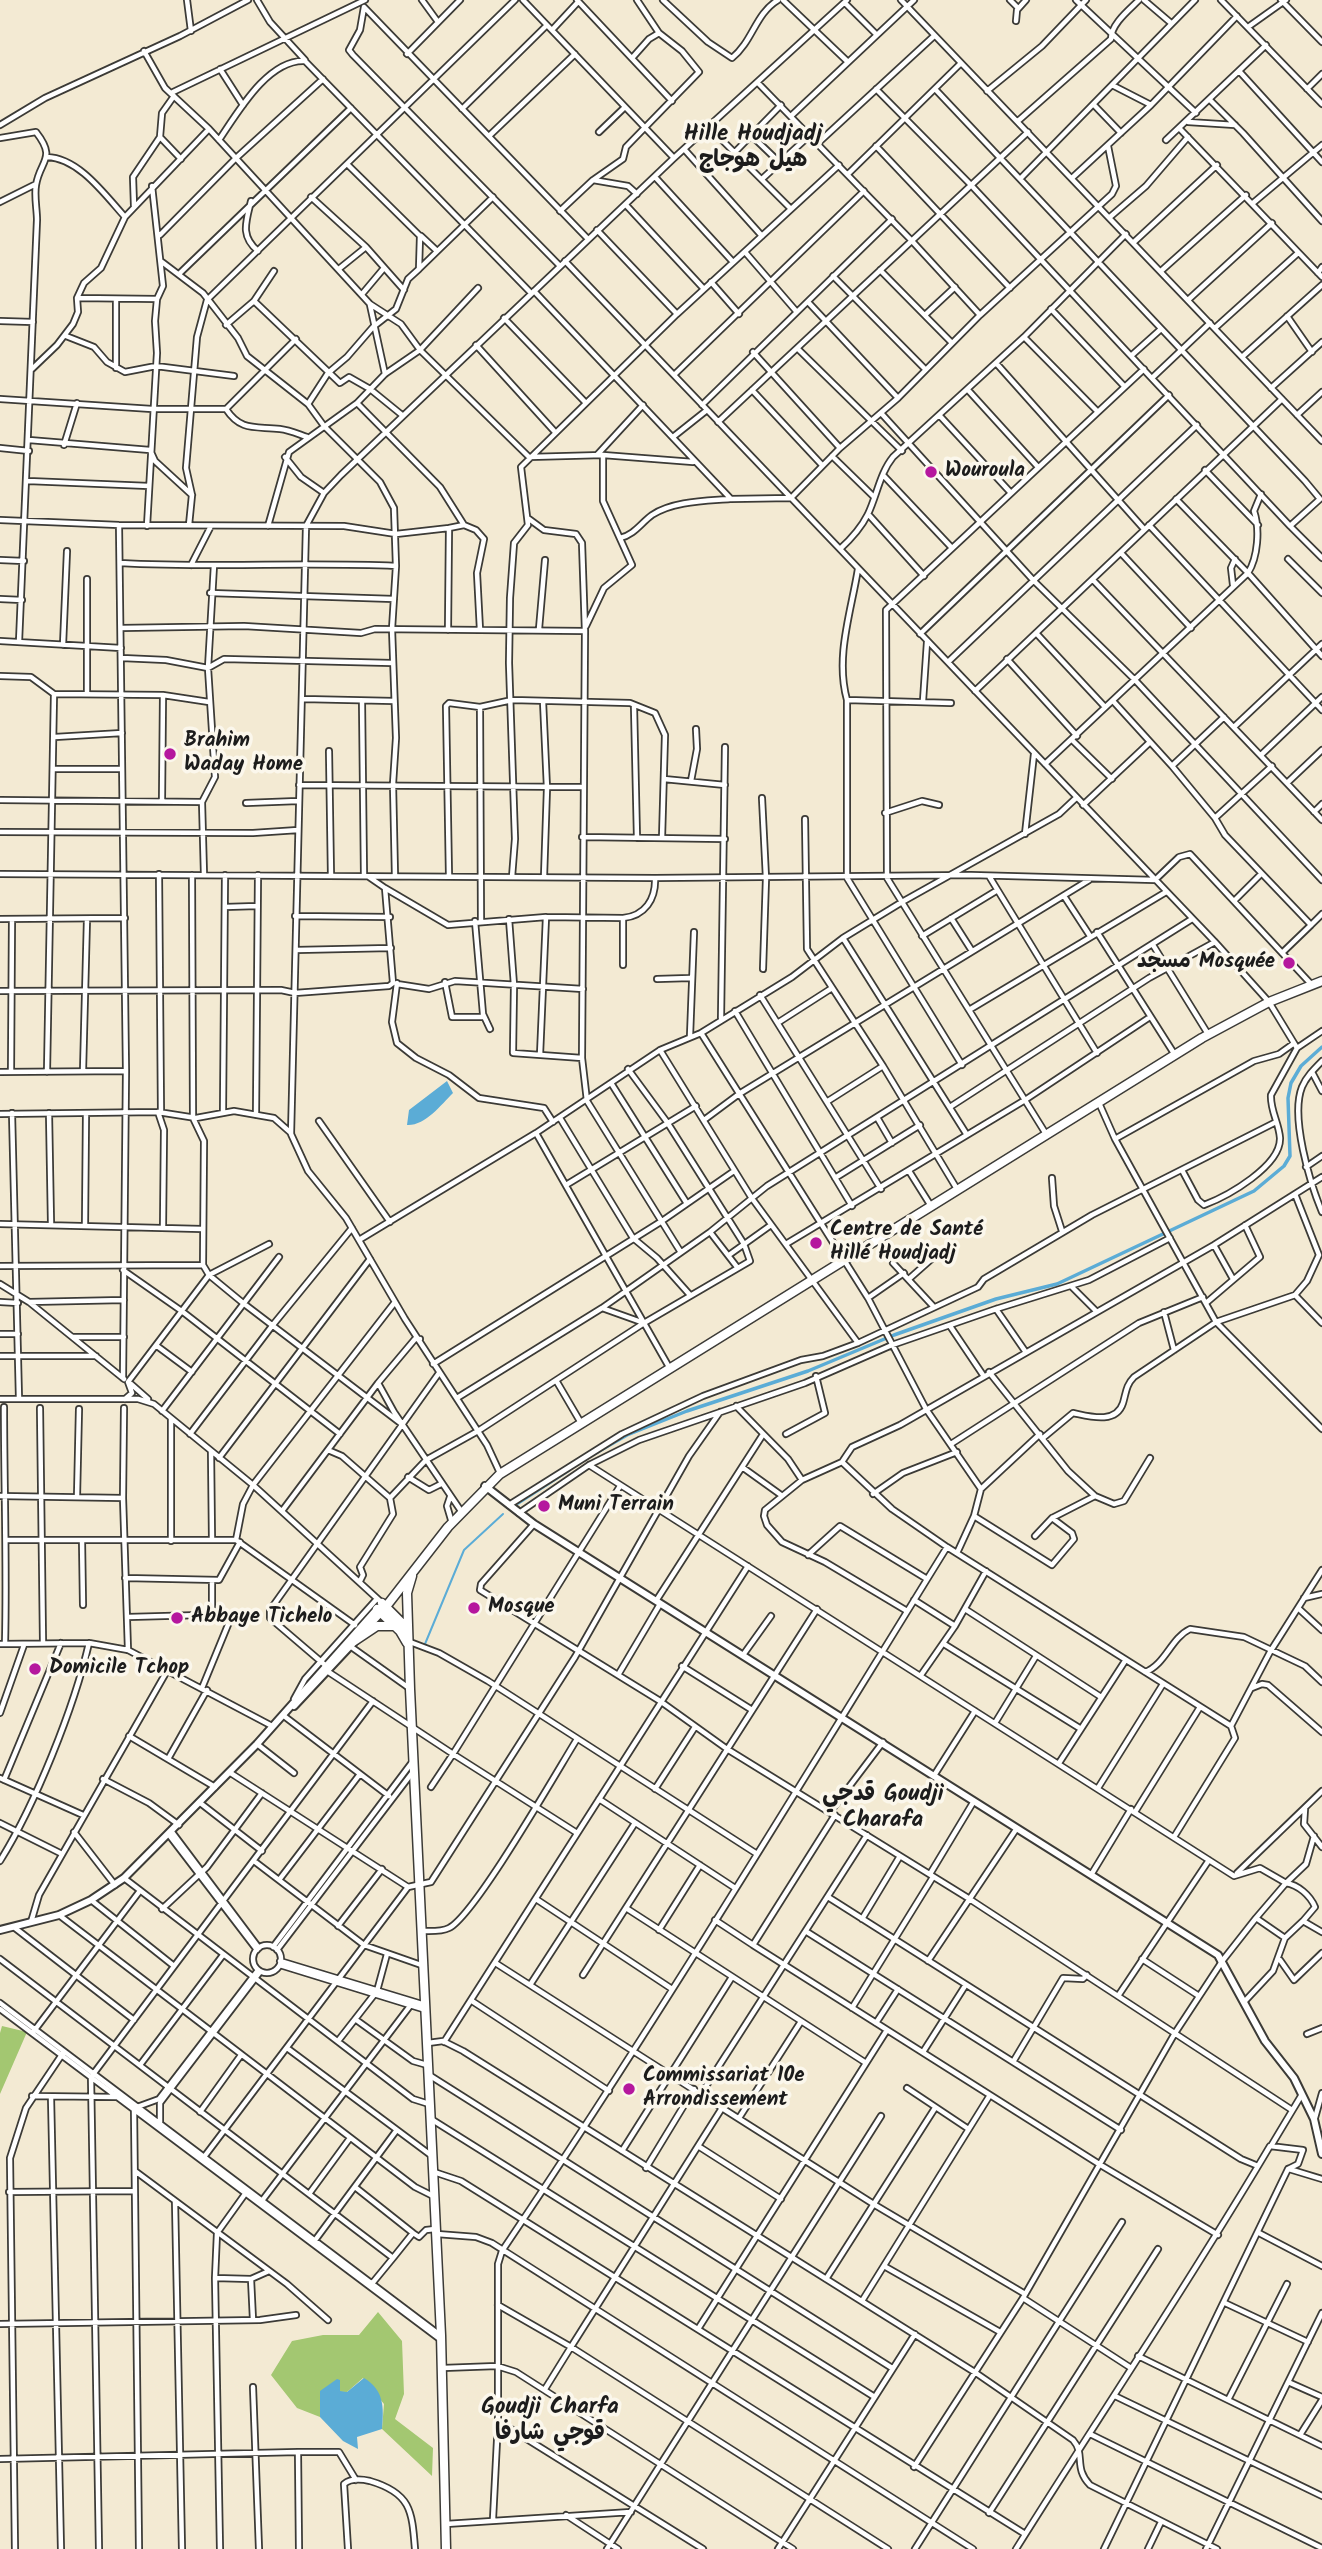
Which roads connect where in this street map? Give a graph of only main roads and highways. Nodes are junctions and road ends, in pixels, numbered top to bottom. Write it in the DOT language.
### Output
graph roads {
  1 [pos="1322,981"];
  2 [pos="485,1486"];
  3 [pos="443,1534"];
  4 [pos="417,1567"];
  5 [pos="379,1605"];
  6 [pos="395,1627"];
  7 [pos="409,1638"];
  8 [pos="352,1644"];
  9 [pos="410,1653"];
  10 [pos="324,1666"];
  11 [pos="273,1725"];
  12 [pos="0,1930"];
  13 [pos="1322,2154"];
  14 [pos="446,2549"];
  1 -- 2 [label="highway"];
  2 -- 3 [label="highway"];
  2 -- 13 [label="main road"];
  3 -- 4 [label="highway"];
  3 -- 5 [label="highway"];
  4 -- 5 [label="highway"];
  4 -- 7 [label="highway"];
  5 -- 6 [label="highway"];
  5 -- 7 [label="highway"];
  5 -- 8 [label="main road"];
  5 -- 10 [label="main road"];
  6 -- 8 [label="highway"];
  6 -- 9 [label="highway"];
  7 -- 9 [label="highway"];
  8 -- 10 [label="main road"];
  9 -- 14 [label="highway"];
  10 -- 11 [label="main road"];
  10 -- 11 [label="main road"];
  11 -- 12 [label="main road"];
}
